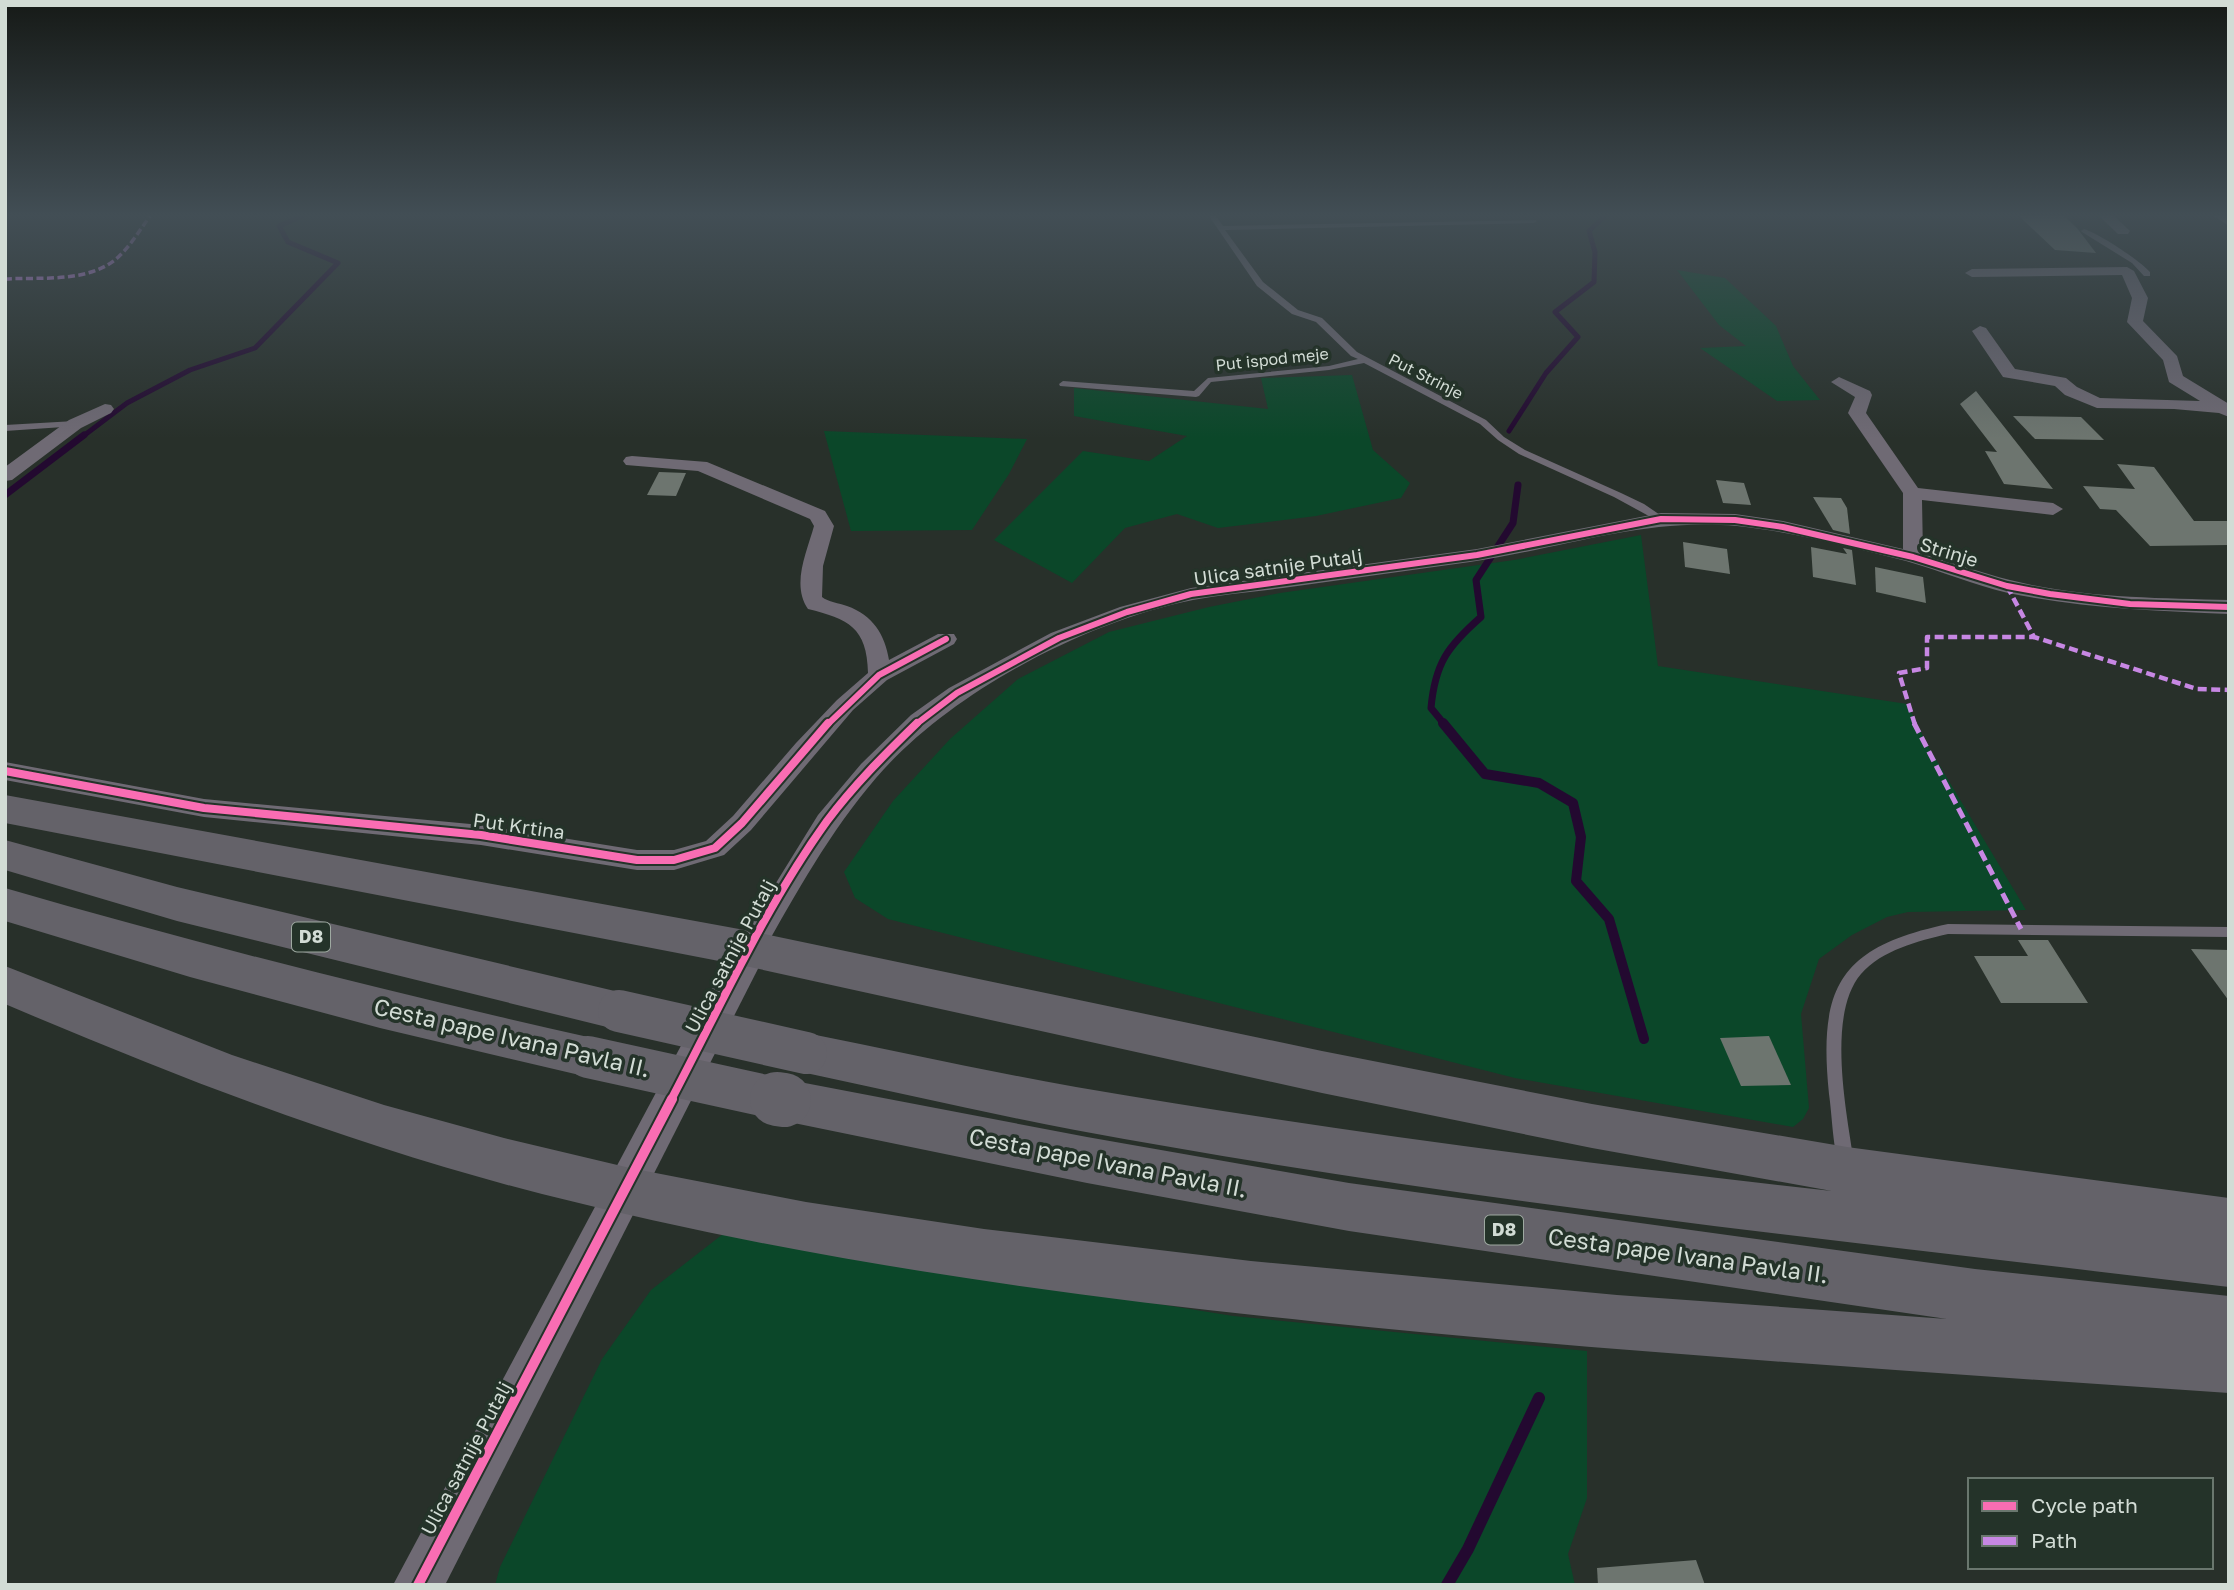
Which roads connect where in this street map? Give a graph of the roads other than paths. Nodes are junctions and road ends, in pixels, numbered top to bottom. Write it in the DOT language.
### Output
graph roads {
  1 [pos="1268,290"];
  2 [pos="2136,290"];
  3 [pos="1980,331"];
  4 [pos="1365,360"];
  5 [pos="1839,382"];
  6 [pos="1063,384"];
  7 [pos="105,409"];
  8 [pos="2226,411"];
  9 [pos="75,424"];
  10 [pos="5,428"];
  11 [pos="632,461"];
  12 [pos="5,476"];
  13 [pos="1912,494"];
  14 [pos="2053,509"];
  15 [pos="1661,519"];
  16 [pos="1913,557"];
  17 [pos="2229,607"];
  18 [pos="946,639"];
  19 [pos="878,675"];
  20 [pos="5,771"];
  21 [pos="5,809"];
  22 [pos="5,855"];
  23 [pos="5,904"];
  24 [pos="2229,932"];
  25 [pos="750,949"];
  26 [pos="5,984"];
  27 [pos="1847,1170"];
  28 [pos="625,1190"];
  29 [pos="2229,1223"];
  30 [pos="2229,1261"];
  31 [pos="2229,1323"];
  32 [pos="2229,1365"];
  33 [pos="418,1585"];
  1 -- 4 [label="lane, Put Strinje"];
  2 -- 8 [label="street"];
  3 -- 8 [label="street"];
  4 -- 6 [label="lane, Put ispod meje"];
  4 -- 15 [label="lane, Put Strinje"];
  5 -- 13 [label="street"];
  7 -- 9 [label="street"];
  9 -- 10 [label="lane"];
  9 -- 12 [label="street"];
  11 -- 19 [label="street"];
  13 -- 14 [label="street"];
  13 -- 16 [label="street"];
  15 -- 16 [label="street, Strinje"];
  15 -- 25 [label="street, Ulica satnije Putalj"];
  16 -- 17 [label="street, Strinje"];
  18 -- 19 [label="street, Put Krtina"];
  19 -- 20 [label="street, Put Krtina"];
  21 -- 25 [label="main road"];
  22 -- 30 [label="main road, D8, bridge"];
  23 -- 31 [label="main road, Cesta pape Ivana Pavla II. / D8, bridge"];
  24 -- 27 [label="lane"];
  25 -- 27 [label="main road"];
  25 -- 28 [label="street, Ulica satnije Putalj"];
  26 -- 28 [label="main road"];
  27 -- 29 [label="main road"];
  28 -- 32 [label="main road"];
  28 -- 33 [label="street, Ulica satnije Putalj"];
}
